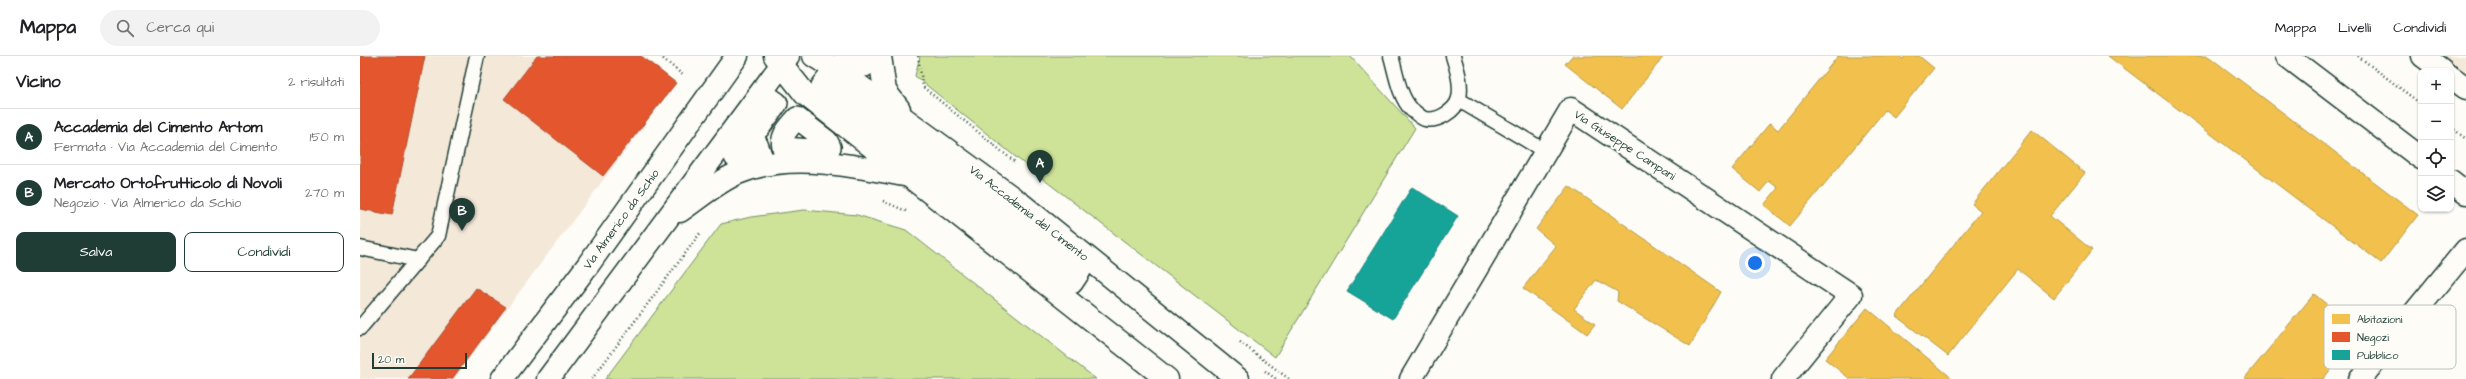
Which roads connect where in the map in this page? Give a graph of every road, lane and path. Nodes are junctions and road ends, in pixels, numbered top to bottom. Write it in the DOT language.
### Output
graph roads {
  1 [pos="477,56"];
  2 [pos="660,56"];
  3 [pos="736,56"];
  4 [pos="814,56"];
  5 [pos="845,56"];
  6 [pos="866,56"];
  7 [pos="880,56"];
  8 [pos="1391,56"];
  9 [pos="1452,56"];
  10 [pos="2287,56"];
  11 [pos="2358,56"];
  12 [pos="2423,56"];
  13 [pos="782,59"];
  14 [pos="2439,68"];
  15 [pos="684,76"];
  16 [pos="829,78"];
  17 [pos="2454,79"];
  18 [pos="2466,88"];
  19 [pos="1459,100"];
  20 [pos="2418,102"];
  21 [pos="2454,129"];
  22 [pos="929,137"];
  23 [pos="2466,139"];
  24 [pos="1545,151"];
  25 [pos="2418,156"];
  26 [pos="912,176"];
  27 [pos="2454,183"];
  28 [pos="2466,193"];
  29 [pos="875,198"];
  30 [pos="910,215"];
  31 [pos="663,224"];
  32 [pos="706,226"];
  33 [pos="360,248"];
  34 [pos="2466,250"];
  35 [pos="418,260"];
  36 [pos="2421,305"];
  37 [pos="362,324"];
  38 [pos="2368,369"];
  39 [pos="502,379"];
  40 [pos="548,379"];
  41 [pos="592,379"];
  42 [pos="1167,379"];
  43 [pos="1238,379"];
  44 [pos="1411,379"];
  45 [pos="1783,379"];
  46 [pos="2360,379"];
  1 -- 35 [label="lane"];
  2 -- 15 [label="path"];
  3 -- 39 [label="street, Via Almerico da Schio"];
  4 -- 22 [label="street, Via Accademia del Cimento"];
  5 -- 6 [label="street"];
  7 -- 22 [label="street"];
  8 -- 19 [label="lane"];
  9 -- 19 [label="lane"];
  10 -- 25 [label="street"];
  11 -- 20 [label="path"];
  12 -- 14 [label="street"];
  13 -- 26 [label="street"];
  13 -- 31 [label="street"];
  16 -- 16 [label="street"];
  17 -- 18 [label="street"];
  19 -- 24 [label="lane"];
  21 -- 23 [label="path"];
  22 -- 43 [label="street, Via Accademia del Cimento"];
  24 -- 44 [label="street, Via Giuseppe Campani"];
  24 -- 45 [label="street, Via Giuseppe Campani"];
  26 -- 31 [label="street"];
  26 -- 42 [label="street"];
  27 -- 28 [label="street"];
  29 -- 30 [label="path"];
  31 -- 40 [label="street"];
  32 -- 41 [label="path"];
  33 -- 35 [label="lane"];
  34 -- 36 [label="street"];
  35 -- 37 [label="lane"];
  38 -- 46 [label="street"];
}
